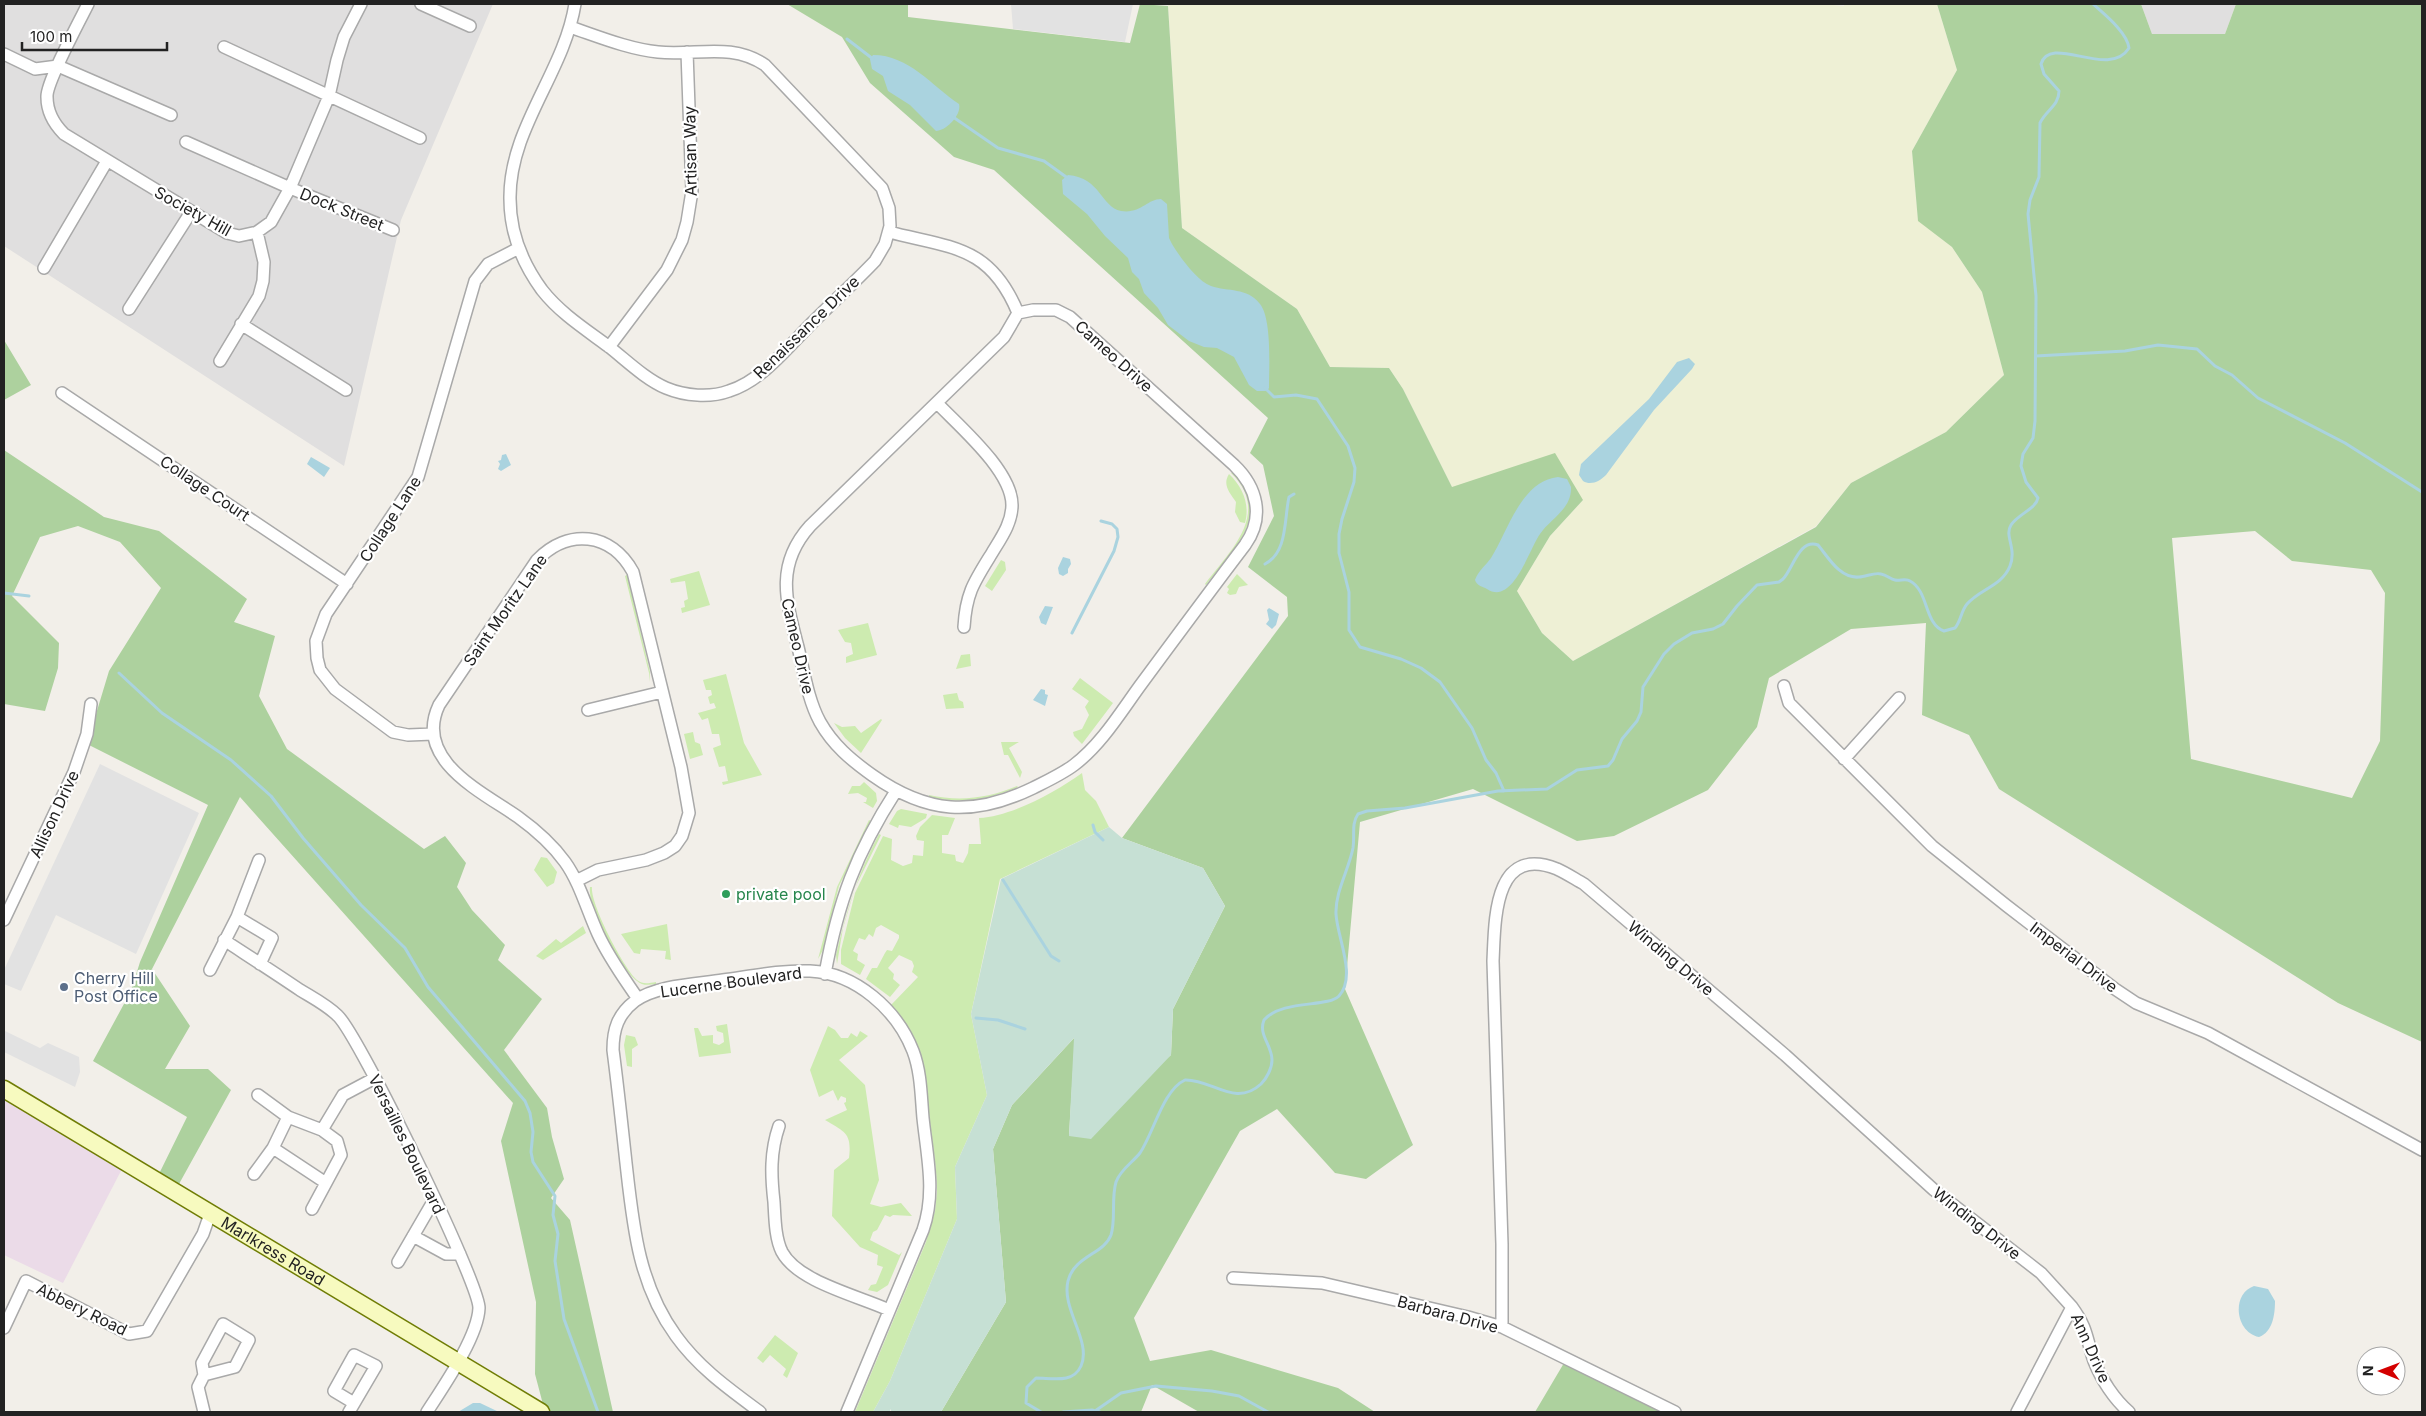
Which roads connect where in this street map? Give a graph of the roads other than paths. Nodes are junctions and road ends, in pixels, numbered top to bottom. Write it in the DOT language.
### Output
graph roads {
  1 [pos="88,4"];
  2 [pos="361,4"];
  3 [pos="421,4"];
  4 [pos="575,4"];
  5 [pos="470,26"];
  6 [pos="570,27"];
  7 [pos="224,47"];
  8 [pos="687,52"];
  9 [pos="4,54"];
  10 [pos="58,66"];
  11 [pos="329,96"];
  12 [pos="170,116"];
  13 [pos="420,138"];
  14 [pos="186,142"];
  15 [pos="107,161"];
  16 [pos="290,188"];
  17 [pos="191,212"];
  18 [pos="393,230"];
  19 [pos="257,232"];
  20 [pos="889,232"];
  21 [pos="519,248"];
  22 [pos="44,268"];
  23 [pos="129,308"];
  24 [pos="1018,313"];
  25 [pos="241,324"];
  26 [pos="608,347"];
  27 [pos="220,362"];
  28 [pos="346,390"];
  29 [pos="62,393"];
  30 [pos="937,403"];
  31 [pos="347,584"];
  32 [pos="964,627"];
  33 [pos="1784,686"];
  34 [pos="662,692"];
  35 [pos="1899,698"];
  36 [pos="91,704"];
  37 [pos="588,710"];
  38 [pos="433,734"];
  39 [pos="1844,759"];
  40 [pos="896,791"];
  41 [pos="259,860"];
  42 [pos="576,881"];
  43 [pos="236,917"];
  44 [pos="4,920"];
  45 [pos="224,940"];
  46 [pos="260,964"];
  47 [pos="210,970"];
  48 [pos="825,974"];
  49 [pos="638,999"];
  50 [pos="375,1078"];
  51 [pos="4,1090"];
  52 [pos="258,1095"];
  53 [pos="288,1117"];
  54 [pos="779,1126"];
  55 [pos="322,1130"];
  56 [pos="272,1148"];
  57 [pos="2422,1150"];
  58 [pos="254,1174"];
  59 [pos="326,1183"];
  60 [pos="434,1200"];
  61 [pos="312,1209"];
  62 [pos="210,1214"];
  63 [pos="413,1236"];
  64 [pos="460,1254"];
  65 [pos="398,1262"];
  66 [pos="1233,1278"];
  67 [pos="2072,1307"];
  68 [pos="889,1310"];
  69 [pos="1502,1327"];
  70 [pos="4,1328"];
  71 [pos="457,1363"];
  72 [pos="204,1375"];
  73 [pos="204,1412"];
  74 [pos="427,1412"];
  75 [pos="541,1412"];
  76 [pos="760,1412"];
  77 [pos="847,1412"];
  78 [pos="1675,1412"];
  79 [pos="2017,1412"];
  80 [pos="2129,1412"];
  1 -- 10 [label="street, Society Hill"];
  2 -- 11 [label="street, Society Hill"];
  3 -- 5 [label="street"];
  4 -- 6 [label="street, Renaissance Drive"];
  6 -- 8 [label="street, Renaissance Drive"];
  6 -- 21 [label="street, Renaissance Drive"];
  7 -- 11 [label="street"];
  8 -- 20 [label="street, Renaissance Drive"];
  8 -- 26 [label="street, Artisan Way"];
  9 -- 10 [label="street"];
  10 -- 12 [label="street"];
  10 -- 15 [label="street, Society Hill"];
  11 -- 13 [label="street"];
  11 -- 16 [label="street, Society Hill"];
  14 -- 16 [label="street, Dock Street"];
  15 -- 17 [label="street, Society Hill"];
  15 -- 22 [label="street"];
  16 -- 18 [label="street, Dock Street"];
  16 -- 19 [label="street, Society Hill"];
  17 -- 19 [label="street, Society Hill"];
  17 -- 23 [label="street"];
  19 -- 25 [label="street"];
  20 -- 24 [label="street"];
  20 -- 26 [label="street, Renaissance Drive"];
  21 -- 26 [label="street, Renaissance Drive"];
  21 -- 31 [label="street, Collage Lane"];
  24 -- 30 [label="street, Cameo Drive"];
  24 -- 40 [label="street, Cameo Drive"];
  25 -- 27 [label="street"];
  25 -- 28 [label="street"];
  29 -- 31 [label="street, Collage Court"];
  30 -- 32 [label="street"];
  30 -- 40 [label="street, Cameo Drive"];
  31 -- 38 [label="street, Collage Lane"];
  33 -- 39 [label="street, Imperial Drive"];
  34 -- 37 [label="street"];
  34 -- 38 [label="street, Saint Moritz Lane"];
  34 -- 42 [label="street, Saint Moritz Lane"];
  35 -- 39 [label="street"];
  36 -- 44 [label="street, Allison Drive"];
  38 -- 42 [label="street"];
  39 -- 57 [label="street, Imperial Drive"];
  40 -- 48 [label="street"];
  41 -- 43 [label="street"];
  42 -- 49 [label="street"];
  43 -- 45 [label="street"];
  43 -- 46 [label="street"];
  45 -- 46 [label="street, Versailles Boulevard"];
  45 -- 47 [label="street"];
  46 -- 50 [label="street, Versailles Boulevard"];
  48 -- 49 [label="street, Lucerne Boulevard"];
  48 -- 68 [label="street, Lucerne Boulevard"];
  49 -- 76 [label="street, Lucerne Boulevard"];
  50 -- 55 [label="street"];
  50 -- 60 [label="street, Versailles Boulevard"];
  51 -- 62 [label="street, Marlkress Road"];
  52 -- 53 [label="street"];
  53 -- 55 [label="street"];
  53 -- 56 [label="street"];
  54 -- 68 [label="street"];
  55 -- 59 [label="street"];
  56 -- 58 [label="street"];
  56 -- 59 [label="street"];
  59 -- 61 [label="street"];
  60 -- 63 [label="street"];
  60 -- 64 [label="street, Versailles Boulevard"];
  62 -- 70 [label="street, Abbery Road"];
  62 -- 71 [label="street, Marlkress Road"];
  63 -- 64 [label="street"];
  63 -- 65 [label="street"];
  64 -- 71 [label="street, Versailles Boulevard"];
  66 -- 69 [label="street, Barbara Drive"];
  67 -- 69 [label="street, Winding Drive"];
  67 -- 79 [label="street"];
  67 -- 80 [label="street, Ann Drive"];
  68 -- 77 [label="street, Lucerne Boulevard"];
  69 -- 78 [label="street, Barbara Drive"];
  71 -- 74 [label="street, Versailles Boulevard"];
  71 -- 75 [label="street, Marlkress Road"];
  72 -- 72 [label="street"];
  72 -- 73 [label="street"];
}
